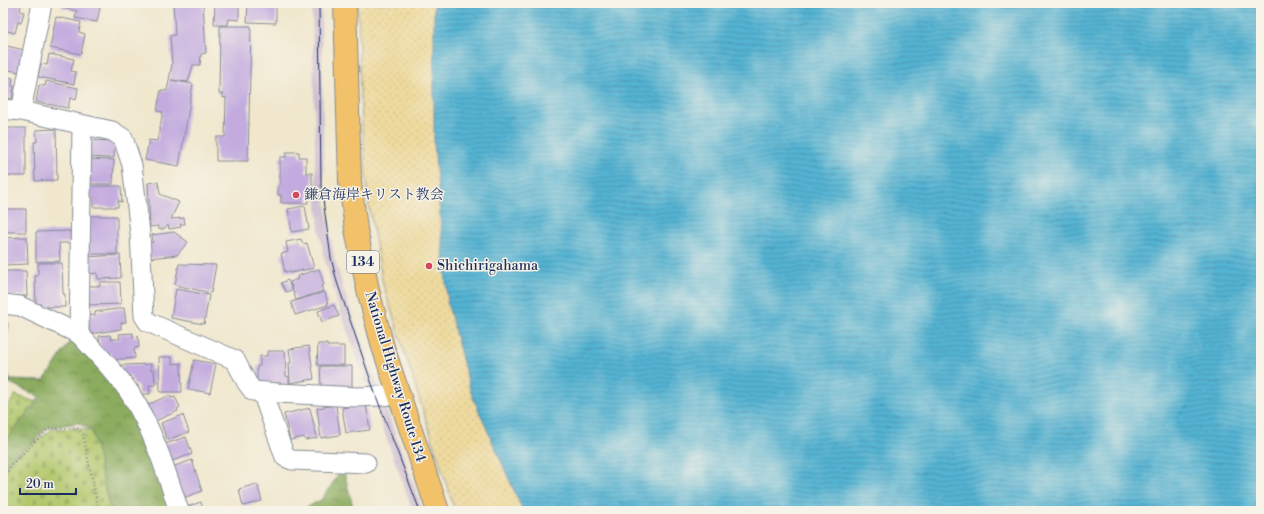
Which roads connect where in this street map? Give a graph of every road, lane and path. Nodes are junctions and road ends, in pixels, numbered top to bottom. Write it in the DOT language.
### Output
graph roads {
  1 [pos="42,3"];
  2 [pos="345,3"];
  3 [pos="12,110"];
  4 [pos="82,125"];
  5 [pos="3,304"];
  6 [pos="79,334"];
  7 [pos="262,392"];
  8 [pos="398,395"];
  9 [pos="366,463"];
  10 [pos="3,478"];
  11 [pos="99,511"];
  12 [pos="179,511"];
  13 [pos="438,511"];
  1 -- 3 [label="street"];
  2 -- 8 [label="highway, National Highway Route 134 / 134"];
  3 -- 4 [label="street"];
  4 -- 6 [label="street"];
  4 -- 7 [label="street"];
  5 -- 6 [label="street"];
  6 -- 12 [label="street"];
  7 -- 8 [label="street"];
  7 -- 9 [label="street"];
  8 -- 13 [label="highway, National Highway Route 134 / 134"];
  10 -- 11 [label="path"];
}
